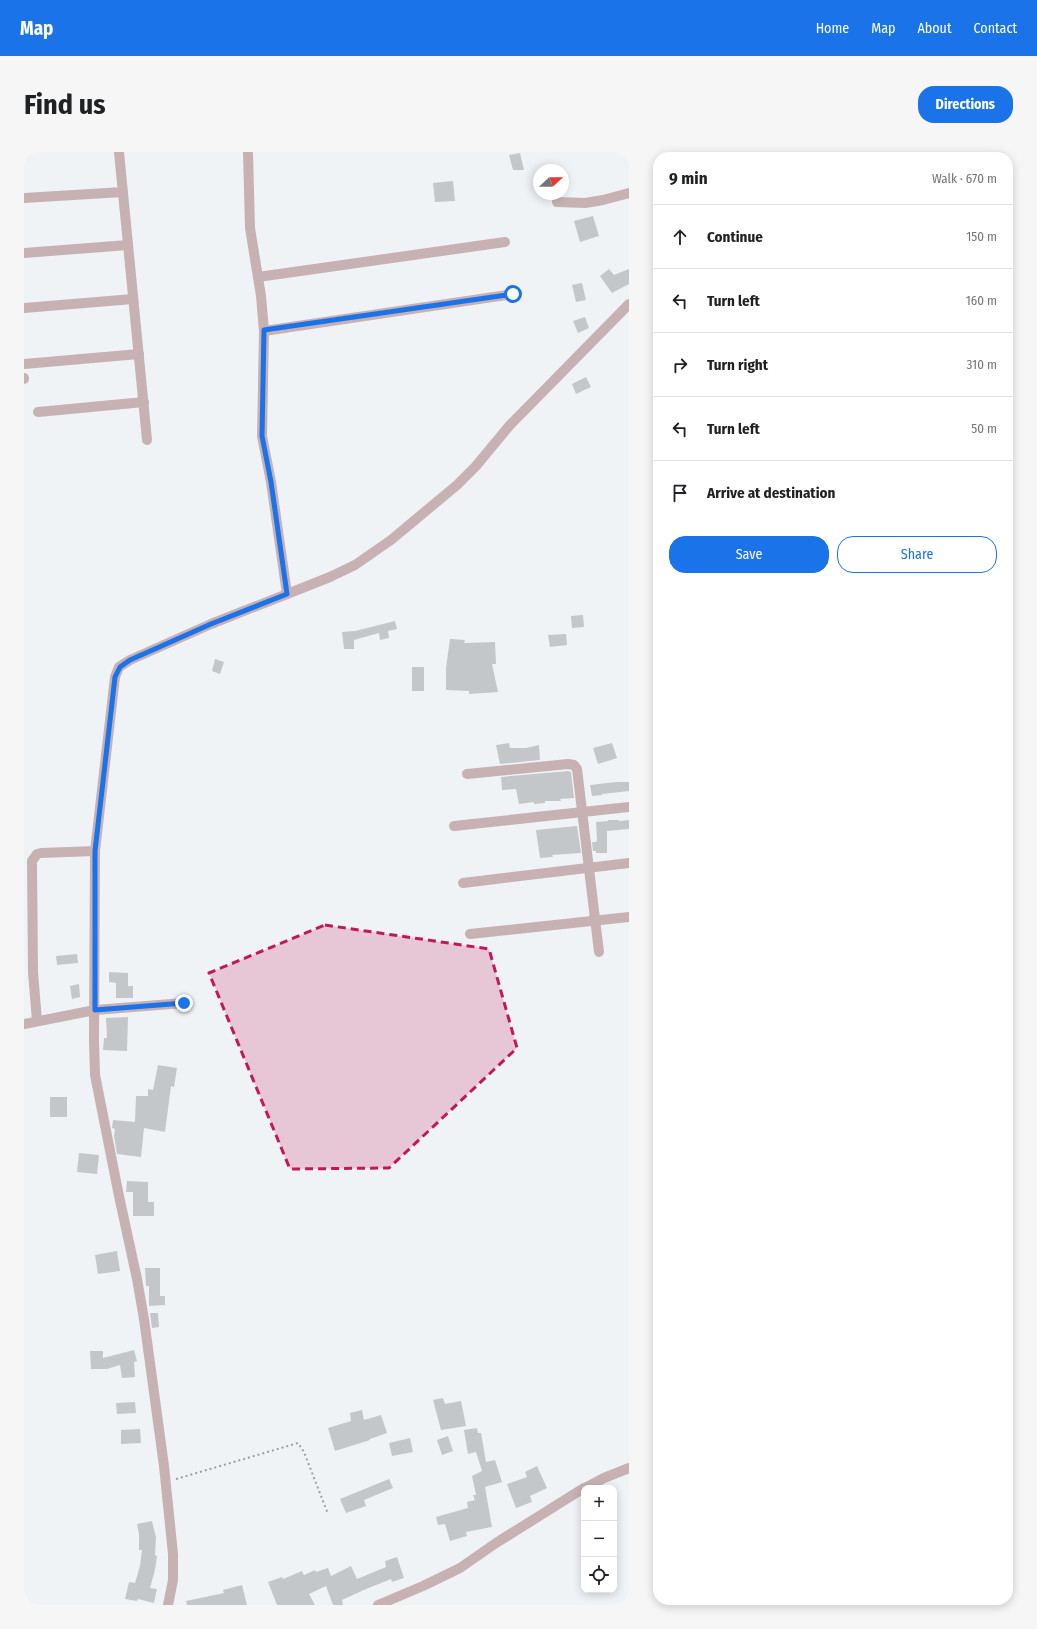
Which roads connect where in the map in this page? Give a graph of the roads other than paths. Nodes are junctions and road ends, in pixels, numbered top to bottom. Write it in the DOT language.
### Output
graph roads {
  1 [pos="119,152"];
  2 [pos="248,152"];
  3 [pos="122,192"];
  4 [pos="629,193"];
  5 [pos="24,198"];
  6 [pos="557,202"];
  7 [pos="505,242"];
  8 [pos="128,245"];
  9 [pos="24,253"];
  10 [pos="258,277"];
  11 [pos="513,294"];
  12 [pos="133,299"];
  13 [pos="629,304"];
  14 [pos="24,308"];
  15 [pos="264,330"];
  16 [pos="139,354"];
  17 [pos="24,364"];
  18 [pos="144,402"];
  19 [pos="38,412"];
  20 [pos="147,440"];
  21 [pos="287,594"];
  22 [pos="467,774"];
  23 [pos="629,807"];
  24 [pos="582,813"];
  25 [pos="454,826"];
  26 [pos="95,851"];
  27 [pos="629,863"];
  28 [pos="588,868"];
  29 [pos="463,883"];
  30 [pos="629,917"];
  31 [pos="595,921"];
  32 [pos="470,934"];
  33 [pos="599,952"];
  34 [pos="184,1003"];
  35 [pos="95,1010"];
  36 [pos="37,1021"];
  37 [pos="24,1024"];
  38 [pos="629,1468"];
  39 [pos="590,1485"];
  40 [pos="581,1490"];
  41 [pos="168,1605"];
  42 [pos="378,1605"];
  1 -- 3 [label="street"];
  2 -- 10 [label="street"];
  3 -- 5 [label="street"];
  3 -- 8 [label="street"];
  4 -- 6 [label="street"];
  7 -- 10 [label="street"];
  8 -- 9 [label="street"];
  8 -- 12 [label="street"];
  10 -- 15 [label="street"];
  11 -- 15 [label="street"];
  12 -- 14 [label="street"];
  12 -- 16 [label="street"];
  13 -- 21 [label="street"];
  15 -- 21 [label="street"];
  16 -- 17 [label="street"];
  16 -- 18 [label="street"];
  18 -- 19 [label="street"];
  18 -- 20 [label="street"];
  21 -- 26 [label="street"];
  22 -- 24 [label="street"];
  23 -- 24 [label="street"];
  24 -- 25 [label="street"];
  24 -- 28 [label="street"];
  26 -- 35 [label="street"];
  26 -- 36 [label="street"];
  27 -- 28 [label="street"];
  28 -- 29 [label="street"];
  28 -- 31 [label="street"];
  30 -- 31 [label="street"];
  31 -- 32 [label="street"];
  31 -- 33 [label="street"];
  34 -- 35 [label="street"];
  35 -- 36 [label="street"];
  35 -- 41 [label="street"];
  36 -- 37 [label="street"];
  38 -- 39 [label="street"];
  40 -- 42 [label="street"];
}
